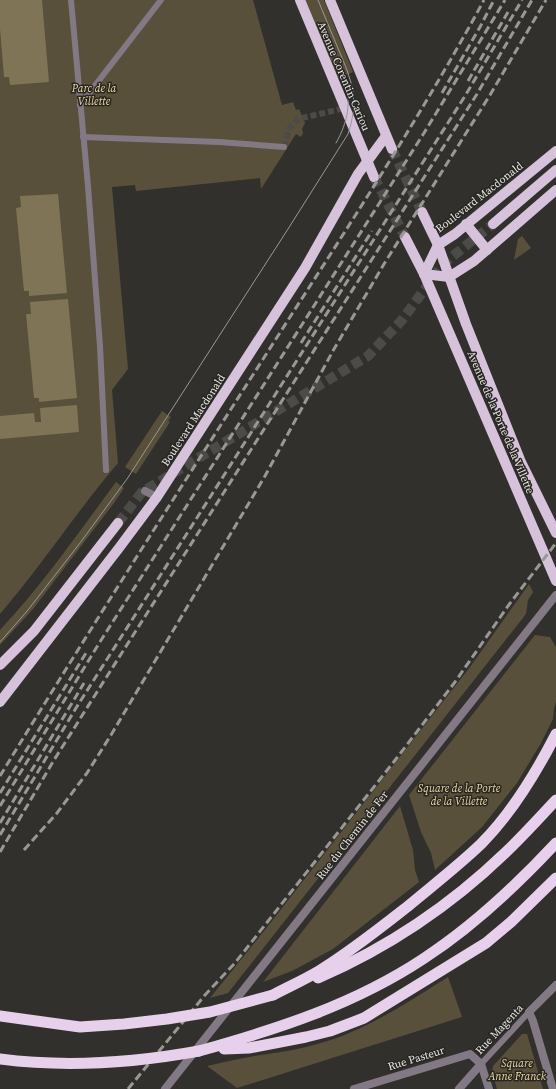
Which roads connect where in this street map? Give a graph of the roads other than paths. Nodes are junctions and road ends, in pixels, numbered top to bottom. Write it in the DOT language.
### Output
graph roads {
  1 [pos="71,0"];
  2 [pos="160,0"];
  3 [pos="300,0"];
  4 [pos="330,0"];
  5 [pos="80,106"];
  6 [pos="88,107"];
  7 [pos="386,136"];
  8 [pos="83,137"];
  9 [pos="284,147"];
  10 [pos="392,148"];
  11 [pos="556,151"];
  12 [pos="93,160"];
  13 [pos="85,161"];
  14 [pos="367,161"];
  15 [pos="556,170"];
  16 [pos="374,177"];
  17 [pos="556,190"];
  18 [pos="422,212"];
  19 [pos="466,224"];
  20 [pos="493,224"];
  21 [pos="405,237"];
  22 [pos="438,245"];
  23 [pos="487,250"];
  24 [pos="424,274"];
  25 [pos="449,277"];
  26 [pos="466,324"];
  27 [pos="449,332"];
  28 [pos="106,470"];
  29 [pos="145,491"];
  30 [pos="157,497"];
  31 [pos="118,522"];
  32 [pos="556,533"];
  33 [pos="556,581"];
  34 [pos="556,595"];
  35 [pos="0,665"];
  36 [pos="0,702"];
  37 [pos="556,734"];
  38 [pos="556,800"];
  39 [pos="556,843"];
  40 [pos="556,878"];
  41 [pos="556,984"];
  42 [pos="273,995"];
  43 [pos="529,1012"];
  44 [pos="0,1016"];
  45 [pos="199,1051"];
  46 [pos="0,1059"];
  47 [pos="481,1064"];
  48 [pos="165,1089"];
  49 [pos="354,1089"];
  50 [pos="459,1089"];
  51 [pos="488,1089"];
  52 [pos="553,1089"];
  1 -- 5 [label="street"];
  2 -- 5 [label="street"];
  3 -- 14 [label="main road, Avenue Corentin Cariou"];
  4 -- 7 [label="main road, Avenue Corentin Cariou"];
  5 -- 6 [label="street"];
  5 -- 8 [label="street"];
  7 -- 10 [label="main road, Avenue Corentin Cariou"];
  7 -- 14 [label="main road, Boulevard Macdonald"];
  8 -- 9 [label="street"];
  8 -- 13 [label="street"];
  11 -- 19 [label="main road, Boulevard Macdonald"];
  12 -- 13 [label="street"];
  13 -- 28 [label="street"];
  14 -- 16 [label="main road"];
  14 -- 30 [label="main road, Boulevard Macdonald"];
  15 -- 20 [label="main road"];
  17 -- 23 [label="main road"];
  18 -- 22 [label="main road"];
  19 -- 22 [label="main road, Boulevard Macdonald"];
  19 -- 23 [label="main road"];
  21 -- 24 [label="main road"];
  22 -- 24 [label="main road, Boulevard Macdonald"];
  22 -- 25 [label="main road, Avenue de la Porte de la Villette"];
  23 -- 25 [label="main road"];
  24 -- 25 [label="main road"];
  24 -- 27 [label="main road, Avenue de la Porte de la Villette"];
  25 -- 26 [label="main road, Avenue de la Porte de la Villette"];
  26 -- 27 [label="main road"];
  26 -- 32 [label="main road, Avenue de la Porte de la Villette"];
  27 -- 33 [label="main road, Avenue de la Porte de la Villette"];
  29 -- 30 [label="street"];
  30 -- 36 [label="main road, Boulevard Macdonald"];
  31 -- 35 [label="main road"];
  34 -- 48 [label="street, Rue du Chemin de Fer"];
  37 -- 42 [label="highway"];
  38 -- 42 [label="highway"];
  39 -- 45 [label="highway"];
  40 -- 45 [label="highway"];
  41 -- 43 [label="street, Rue Magenta"];
  42 -- 44 [label="highway, bridge"];
  43 -- 47 [label="street, Rue Magenta"];
  43 -- 52 [label="street"];
  45 -- 46 [label="highway, bridge"];
  47 -- 49 [label="street, Rue Pasteur"];
  47 -- 50 [label="street, Rue Magenta"];
  47 -- 51 [label="street"];
}
